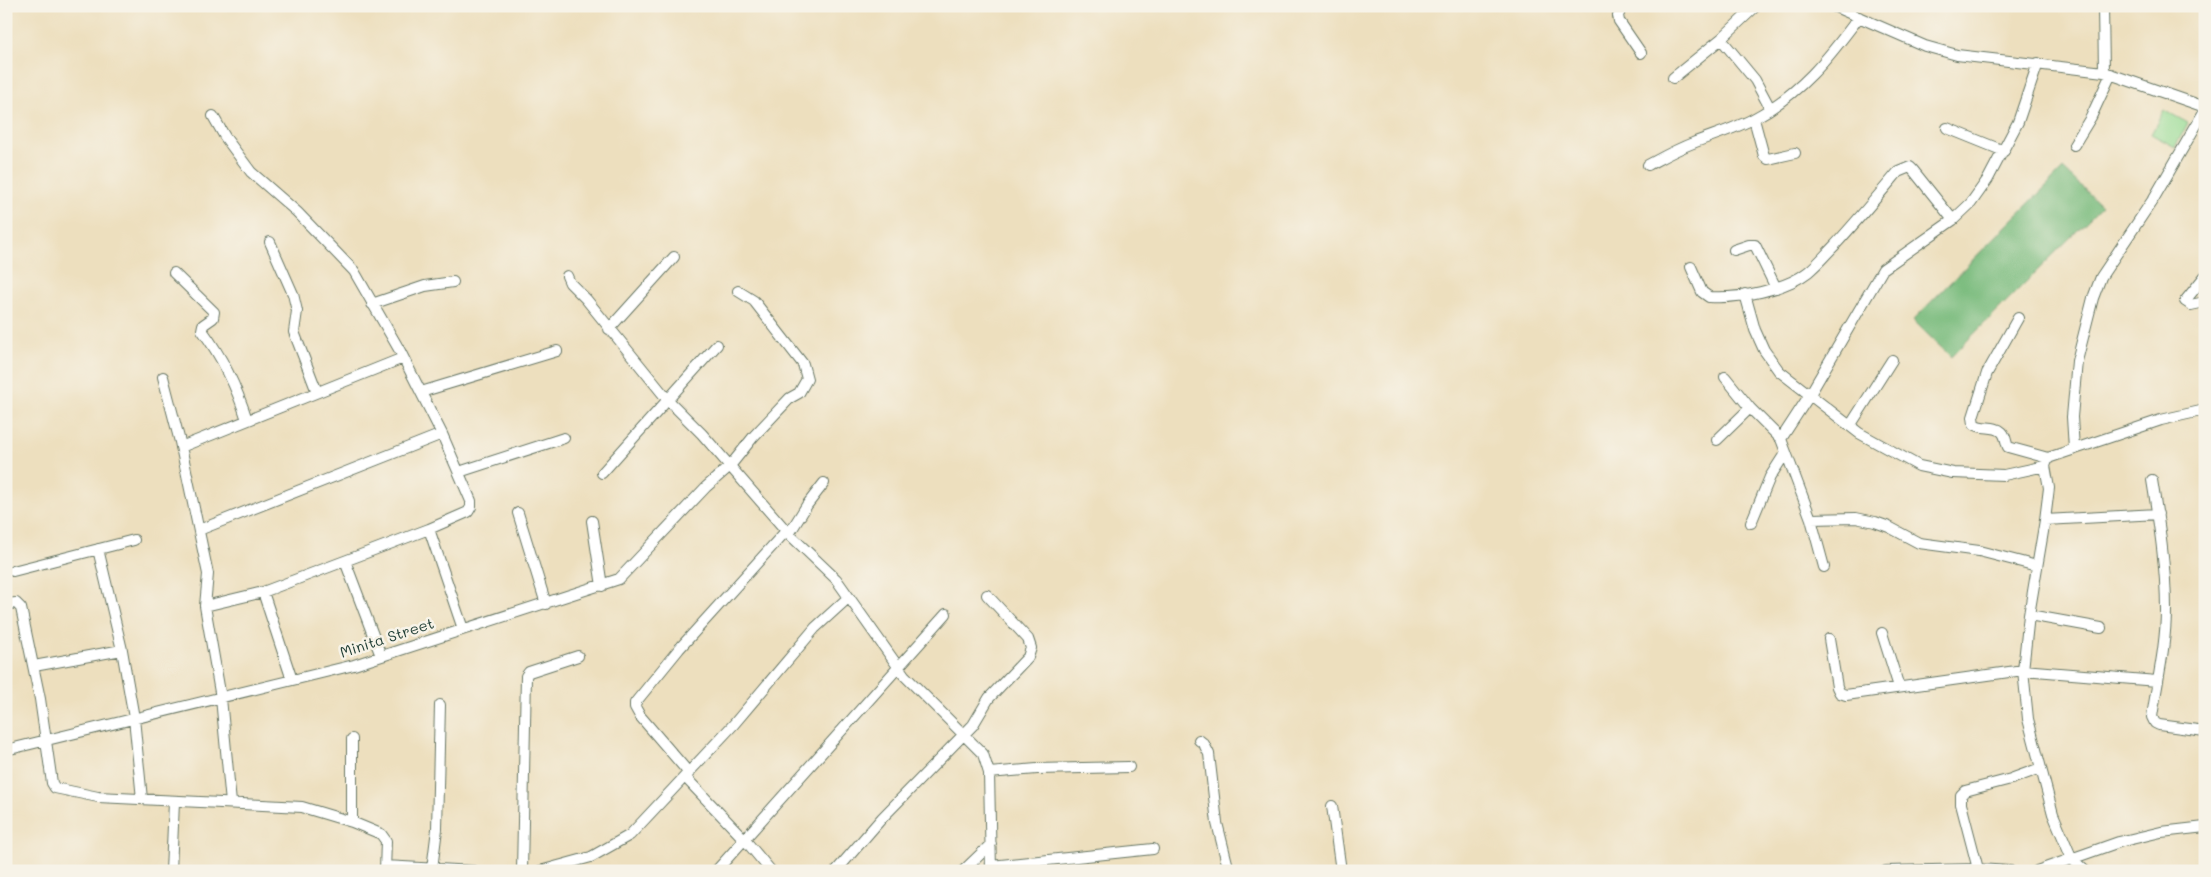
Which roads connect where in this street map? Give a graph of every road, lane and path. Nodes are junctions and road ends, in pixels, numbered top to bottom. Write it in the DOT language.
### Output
graph roads {
  1 [pos="1756,6"];
  2 [pos="1833,6"];
  3 [pos="2103,6"];
  4 [pos="1620,7"];
  5 [pos="1859,17"];
  6 [pos="1721,39"];
  7 [pos="1641,53"];
  8 [pos="2038,63"];
  9 [pos="2108,73"];
  10 [pos="1673,78"];
  11 [pos="1770,108"];
  12 [pos="2205,109"];
  13 [pos="213,116"];
  14 [pos="1754,119"];
  15 [pos="1947,128"];
  16 [pos="2074,145"];
  17 [pos="2004,151"];
  18 [pos="1795,153"];
  19 [pos="1648,165"];
  20 [pos="1953,220"];
  21 [pos="270,242"];
  22 [pos="1734,250"];
  23 [pos="674,257"];
  24 [pos="1691,267"];
  25 [pos="174,273"];
  26 [pos="567,276"];
  27 [pos="2205,276"];
  28 [pos="453,282"];
  29 [pos="1776,288"];
  30 [pos="738,291"];
  31 [pos="1745,294"];
  32 [pos="2205,302"];
  33 [pos="372,304"];
  34 [pos="2018,318"];
  35 [pos="609,329"];
  36 [pos="717,345"];
  37 [pos="557,351"];
  38 [pos="403,358"];
  39 [pos="1892,360"];
  40 [pos="164,377"];
  41 [pos="1725,377"];
  42 [pos="317,392"];
  43 [pos="421,392"];
  44 [pos="1810,396"];
  45 [pos="667,399"];
  46 [pos="1750,408"];
  47 [pos="2205,410"];
  48 [pos="247,420"];
  49 [pos="1850,426"];
  50 [pos="442,434"];
  51 [pos="564,438"];
  52 [pos="1781,439"];
  53 [pos="1717,440"];
  54 [pos="181,448"];
  55 [pos="2074,449"];
  56 [pos="1786,452"];
  57 [pos="2046,462"];
  58 [pos="730,466"];
  59 [pos="459,472"];
  60 [pos="602,473"];
  61 [pos="2152,480"];
  62 [pos="824,483"];
  63 [pos="518,513"];
  64 [pos="2158,514"];
  65 [pos="1811,519"];
  66 [pos="2045,520"];
  67 [pos="592,521"];
  68 [pos="1751,523"];
  69 [pos="429,529"];
  70 [pos="199,530"];
  71 [pos="788,533"];
  72 [pos="134,540"];
  73 [pos="98,549"];
  74 [pos="345,561"];
  75 [pos="2037,566"];
  76 [pos="1824,567"];
  77 [pos="13,571"];
  78 [pos="602,586"];
  79 [pos="263,592"];
  80 [pos="987,595"];
  81 [pos="849,597"];
  82 [pos="6,604"];
  83 [pos="546,604"];
  84 [pos="205,606"];
  85 [pos="946,614"];
  86 [pos="2029,614"];
  87 [pos="2101,628"];
  88 [pos="463,629"];
  89 [pos="1882,633"];
  90 [pos="1829,639"];
  91 [pos="122,650"];
  92 [pos="381,656"];
  93 [pos="578,656"];
  94 [pos="34,666"];
  95 [pos="898,666"];
  96 [pos="2023,670"];
  97 [pos="292,680"];
  98 [pos="2157,681"];
  99 [pos="1899,686"];
  100 [pos="221,698"];
  101 [pos="440,705"];
  102 [pos="134,718"];
  103 [pos="2205,731"];
  104 [pos="965,734"];
  105 [pos="352,739"];
  106 [pos="48,740"];
  107 [pos="1199,740"];
  108 [pos="6,750"];
  109 [pos="1129,767"];
  110 [pos="2041,768"];
  111 [pos="989,773"];
  112 [pos="687,775"];
  113 [pos="142,799"];
  114 [pos="174,802"];
  115 [pos="231,803"];
  116 [pos="1332,806"];
  117 [pos="352,822"];
  118 [pos="2205,827"];
  119 [pos="746,840"];
  120 [pos="991,844"];
  121 [pos="1153,849"];
  122 [pos="2072,859"];
  123 [pos="991,868"];
  124 [pos="385,869"];
  125 [pos="432,869"];
  126 [pos="1978,869"];
  127 [pos="171,871"];
  128 [pos="474,871"];
  129 [pos="522,871"];
  130 [pos="540,871"];
  131 [pos="716,871"];
  132 [pos="771,871"];
  133 [pos="836,871"];
  134 [pos="963,871"];
  135 [pos="1229,871"];
  136 [pos="1341,871"];
  137 [pos="1886,871"];
  138 [pos="2010,871"];
  139 [pos="2037,871"];
  140 [pos="2084,871"];
  1 -- 6 [label="street"];
  2 -- 5 [label="street"];
  3 -- 9 [label="street"];
  4 -- 7 [label="street"];
  5 -- 8 [label="street"];
  5 -- 11 [label="street"];
  6 -- 10 [label="street"];
  6 -- 11 [label="street"];
  8 -- 9 [label="street"];
  8 -- 17 [label="street"];
  9 -- 12 [label="street"];
  9 -- 16 [label="street"];
  11 -- 14 [label="street"];
  12 -- 55 [label="street"];
  13 -- 33 [label="street"];
  14 -- 18 [label="street"];
  14 -- 19 [label="street"];
  15 -- 17 [label="street"];
  17 -- 20 [label="street"];
  20 -- 29 [label="street"];
  20 -- 44 [label="street"];
  21 -- 42 [label="street"];
  22 -- 29 [label="street"];
  23 -- 35 [label="street"];
  24 -- 31 [label="street"];
  25 -- 48 [label="street"];
  26 -- 35 [label="street"];
  27 -- 32 [label="street"];
  28 -- 33 [label="street"];
  29 -- 31 [label="street"];
  30 -- 58 [label="street, Minita Street"];
  31 -- 44 [label="street"];
  33 -- 38 [label="street"];
  34 -- 57 [label="street"];
  35 -- 45 [label="street"];
  36 -- 45 [label="street"];
  37 -- 43 [label="street"];
  38 -- 42 [label="street"];
  38 -- 43 [label="street"];
  39 -- 49 [label="street"];
  40 -- 54 [label="street"];
  41 -- 46 [label="street"];
  42 -- 48 [label="street"];
  43 -- 50 [label="street"];
  44 -- 49 [label="street"];
  44 -- 52 [label="street"];
  45 -- 58 [label="street"];
  45 -- 60 [label="street"];
  46 -- 52 [label="street"];
  46 -- 53 [label="street"];
  47 -- 55 [label="street"];
  48 -- 54 [label="street"];
  49 -- 57 [label="street"];
  50 -- 59 [label="street"];
  50 -- 70 [label="street"];
  51 -- 59 [label="street"];
  52 -- 56 [label="street"];
  54 -- 70 [label="street"];
  55 -- 57 [label="street"];
  56 -- 65 [label="street"];
  56 -- 68 [label="street"];
  57 -- 66 [label="street"];
  58 -- 71 [label="street"];
  58 -- 78 [label="street, Minita Street"];
  59 -- 69 [label="street"];
  61 -- 64 [label="street"];
  62 -- 71 [label="street"];
  63 -- 83 [label="street"];
  64 -- 66 [label="street"];
  64 -- 98 [label="street"];
  65 -- 75 [label="street"];
  65 -- 76 [label="street"];
  66 -- 75 [label="street"];
  67 -- 78 [label="street"];
  69 -- 74 [label="street"];
  69 -- 88 [label="street"];
  70 -- 84 [label="street"];
  71 -- 81 [label="street"];
  71 -- 112 [label="street"];
  72 -- 73 [label="street"];
  73 -- 77 [label="street"];
  73 -- 91 [label="street"];
  74 -- 79 [label="street"];
  74 -- 92 [label="street"];
  75 -- 86 [label="street"];
  78 -- 83 [label="street, Minita Street"];
  79 -- 84 [label="street"];
  79 -- 97 [label="street"];
  80 -- 104 [label="street"];
  81 -- 95 [label="street"];
  81 -- 112 [label="street"];
  82 -- 94 [label="street"];
  83 -- 88 [label="street, Minita Street"];
  84 -- 100 [label="street"];
  85 -- 95 [label="street"];
  86 -- 87 [label="street"];
  86 -- 96 [label="street"];
  88 -- 92 [label="street, Minita Street"];
  89 -- 99 [label="street"];
  90 -- 99 [label="street"];
  91 -- 94 [label="street"];
  91 -- 102 [label="street"];
  92 -- 97 [label="street, Minita Street"];
  93 -- 129 [label="street"];
  94 -- 106 [label="street"];
  95 -- 104 [label="street"];
  95 -- 119 [label="street"];
  96 -- 98 [label="street"];
  96 -- 99 [label="street"];
  96 -- 110 [label="street"];
  97 -- 100 [label="street, Minita Street"];
  98 -- 103 [label="street"];
  100 -- 102 [label="street, Minita Street"];
  100 -- 115 [label="street"];
  101 -- 125 [label="street"];
  102 -- 106 [label="street, Minita Street"];
  102 -- 113 [label="street"];
  104 -- 111 [label="street"];
  104 -- 133 [label="street"];
  105 -- 117 [label="street"];
  106 -- 108 [label="street, Minita Street"];
  106 -- 113 [label="street"];
  107 -- 135 [label="street"];
  109 -- 111 [label="street"];
  110 -- 122 [label="street"];
  110 -- 126 [label="street"];
  111 -- 120 [label="street"];
  112 -- 119 [label="street"];
  112 -- 130 [label="street"];
  113 -- 114 [label="street"];
  114 -- 115 [label="street"];
  114 -- 127 [label="street"];
  115 -- 117 [label="street"];
  116 -- 136 [label="street"];
  117 -- 124 [label="street"];
  118 -- 122 [label="street"];
  119 -- 131 [label="street"];
  119 -- 132 [label="street"];
  120 -- 123 [label="street"];
  120 -- 134 [label="street"];
  121 -- 123 [label="street"];
  122 -- 139 [label="street"];
  122 -- 140 [label="street"];
  124 -- 125 [label="street"];
  125 -- 128 [label="street"];
  126 -- 137 [label="street"];
  126 -- 138 [label="street"];
}
